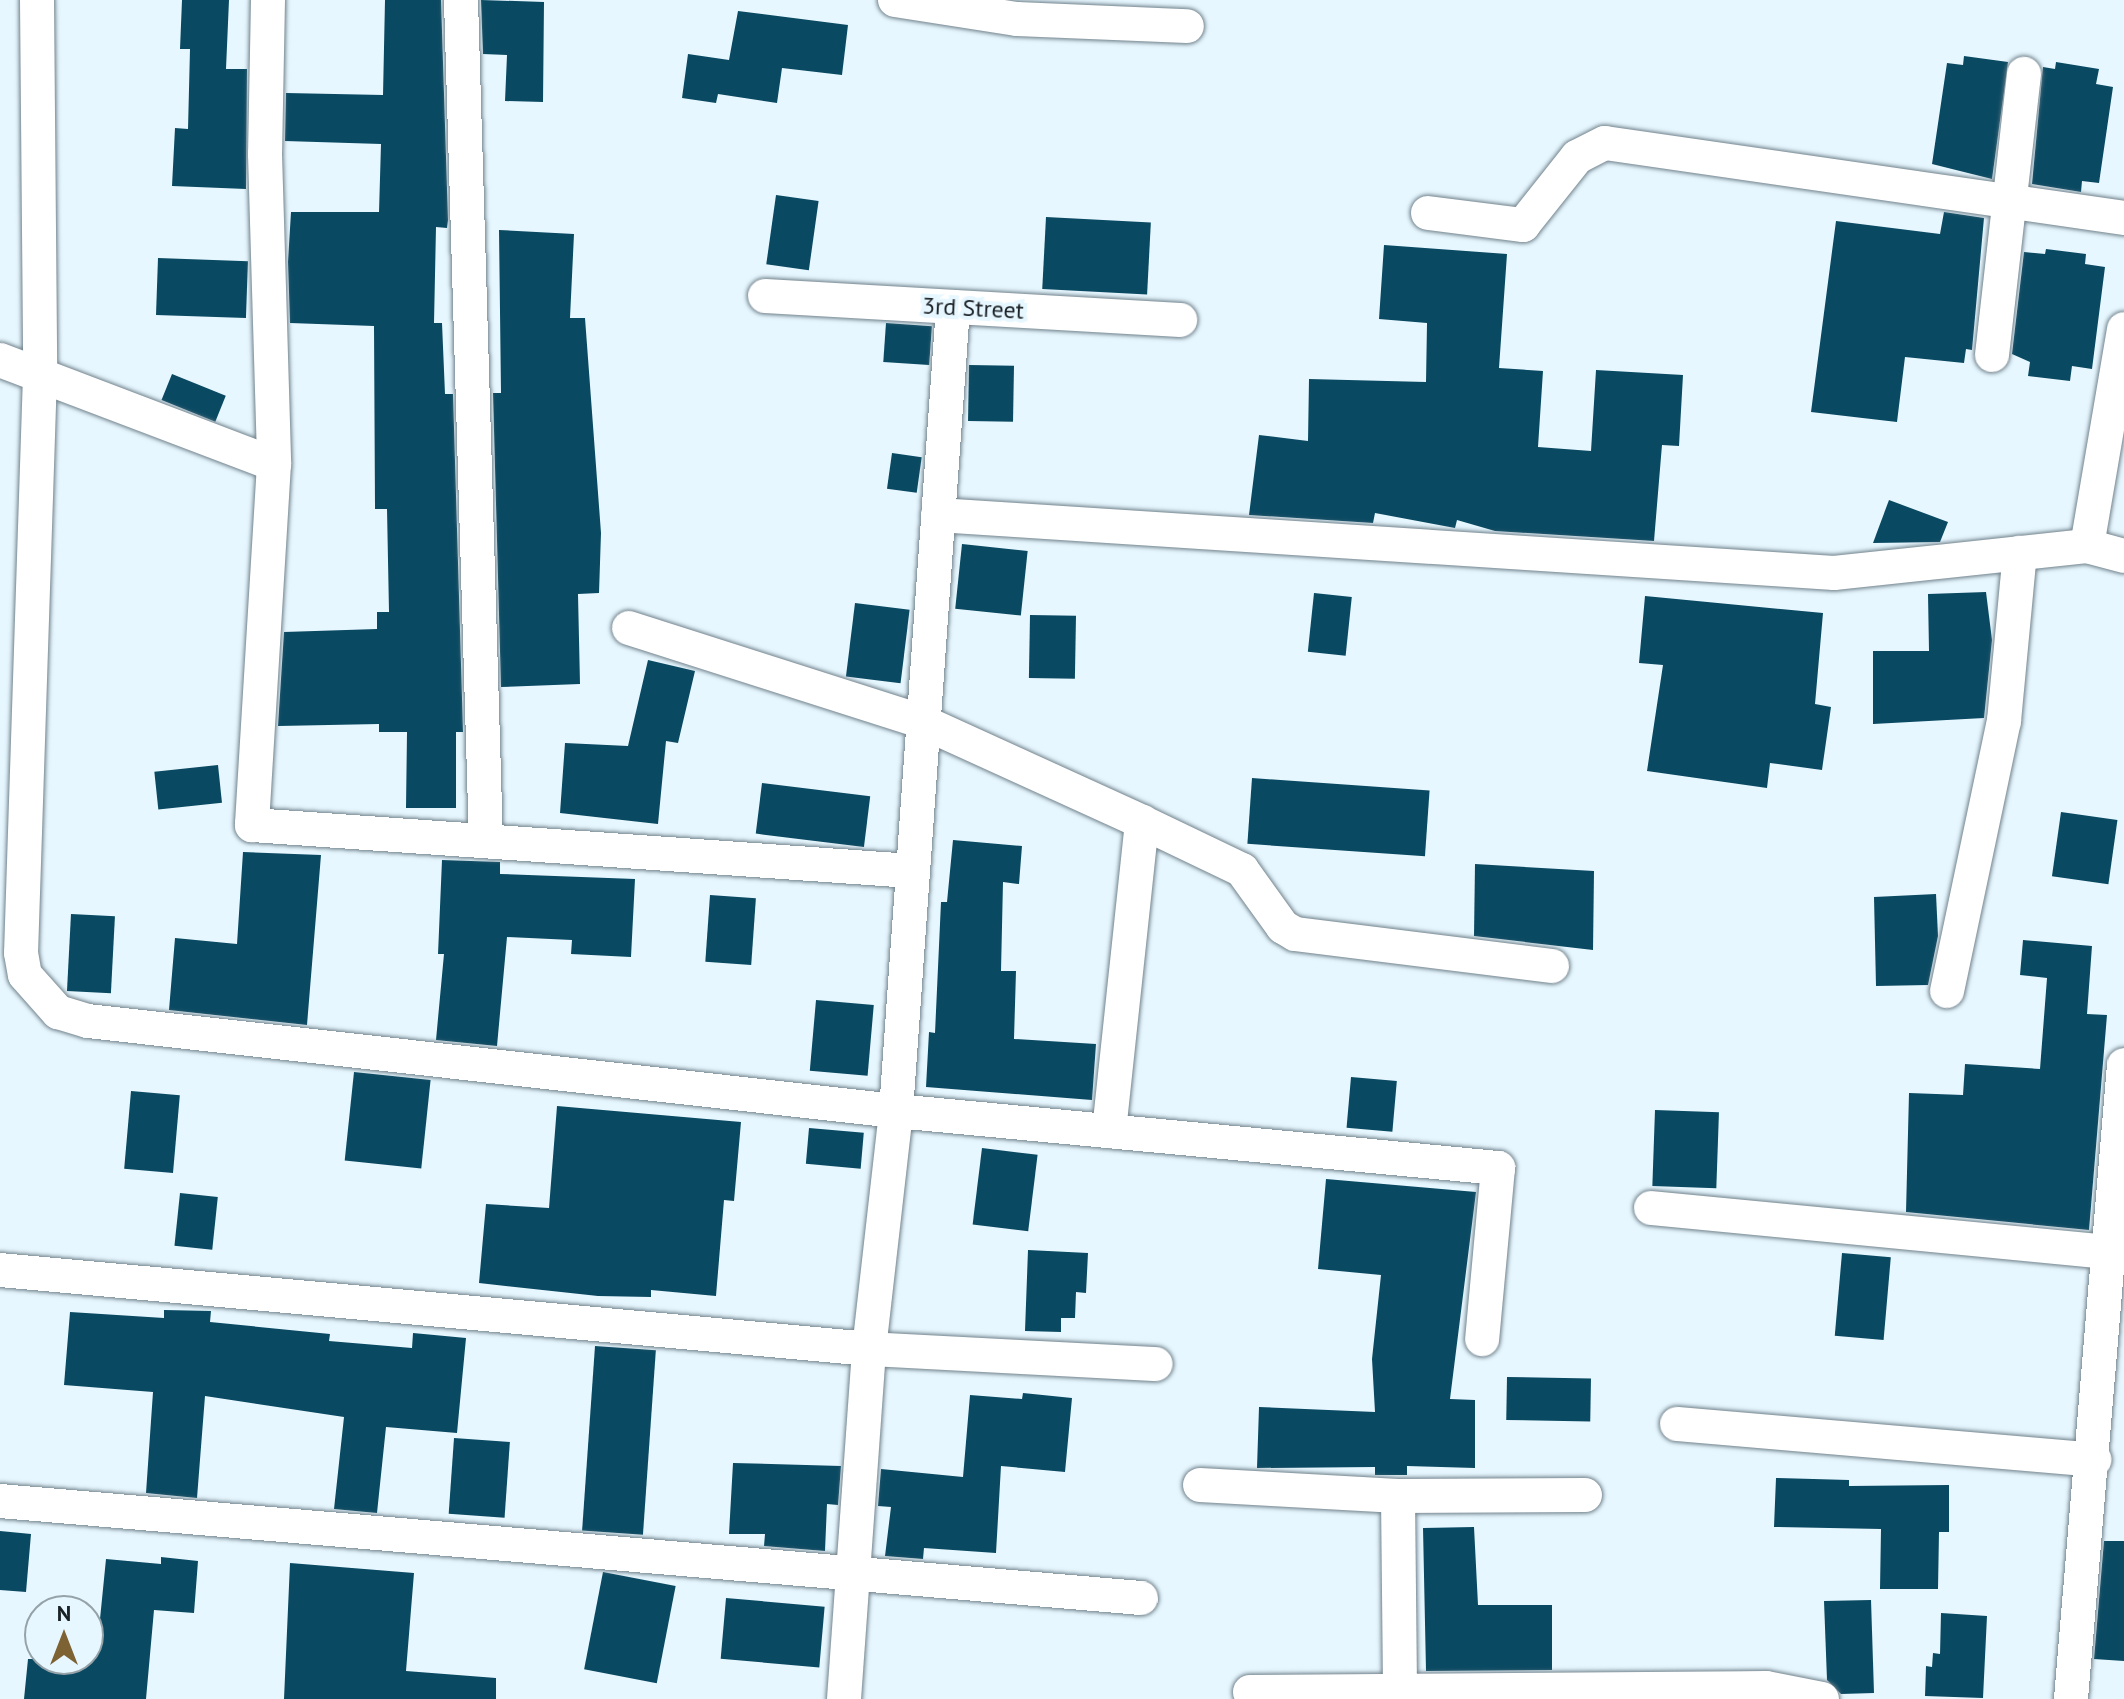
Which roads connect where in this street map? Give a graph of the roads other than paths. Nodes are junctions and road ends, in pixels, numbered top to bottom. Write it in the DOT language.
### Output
graph roads {
  1 [pos="37,0"];
  2 [pos="268,0"];
  3 [pos="461,0"];
  4 [pos="895,0"];
  5 [pos="1018,10"];
  6 [pos="1187,26"];
  7 [pos="2024,74"];
  8 [pos="2010,201"];
  9 [pos="1428,213"];
  10 [pos="2124,218"];
  11 [pos="765,296"];
  12 [pos="953,307"];
  13 [pos="1180,320"];
  14 [pos="2124,329"];
  15 [pos="1992,355"];
  16 [pos="0,360"];
  17 [pos="40,375"];
  18 [pos="274,464"];
  19 [pos="938,515"];
  20 [pos="2087,546"];
  21 [pos="2020,553"];
  22 [pos="2124,556"];
  23 [pos="629,628"];
  24 [pos="923,722"];
  25 [pos="1142,822"];
  26 [pos="486,841"];
  27 [pos="912,871"];
  28 [pos="1552,966"];
  29 [pos="1947,991"];
  30 [pos="2124,1065"];
  31 [pos="896,1111"];
  32 [pos="1109,1131"];
  33 [pos="1651,1208"];
  34 [pos="2112,1252"];
  35 [pos="0,1270"];
  36 [pos="1482,1339"];
  37 [pos="869,1349"];
  38 [pos="1156,1364"];
  39 [pos="1677,1424"];
  40 [pos="2094,1460"];
  41 [pos="1200,1485"];
  42 [pos="1585,1495"];
  43 [pos="1398,1496"];
  44 [pos="0,1501"];
  45 [pos="855,1571"];
  46 [pos="1141,1598"];
  47 [pos="1250,1692"];
  48 [pos="1400,1694"];
  49 [pos="844,1699"];
  50 [pos="1822,1699"];
  51 [pos="2071,1699"];
  1 -- 17 [label="street"];
  2 -- 18 [label="street"];
  3 -- 26 [label="street"];
  4 -- 5 [label="street"];
  5 -- 6 [label="street"];
  7 -- 8 [label="street"];
  8 -- 9 [label="street"];
  8 -- 10 [label="street"];
  8 -- 15 [label="street"];
  11 -- 12 [label="street, 3rd Street"];
  12 -- 13 [label="street, 3rd Street"];
  12 -- 19 [label="street"];
  14 -- 20 [label="street"];
  16 -- 17 [label="street"];
  17 -- 18 [label="street"];
  17 -- 31 [label="street"];
  18 -- 26 [label="street"];
  19 -- 21 [label="street"];
  19 -- 24 [label="street"];
  20 -- 21 [label="street"];
  20 -- 22 [label="street"];
  21 -- 29 [label="street"];
  23 -- 24 [label="street"];
  24 -- 25 [label="street"];
  24 -- 27 [label="street"];
  25 -- 28 [label="street"];
  25 -- 32 [label="street"];
  26 -- 27 [label="street"];
  27 -- 31 [label="street"];
  30 -- 34 [label="street"];
  31 -- 32 [label="street"];
  31 -- 37 [label="street"];
  32 -- 36 [label="street"];
  33 -- 34 [label="street"];
  34 -- 40 [label="street"];
  35 -- 37 [label="street"];
  37 -- 38 [label="street"];
  37 -- 45 [label="street"];
  39 -- 40 [label="street"];
  40 -- 51 [label="street"];
  41 -- 43 [label="street"];
  42 -- 43 [label="street"];
  43 -- 48 [label="street"];
  44 -- 45 [label="street"];
  45 -- 46 [label="street"];
  45 -- 49 [label="street"];
  47 -- 48 [label="street"];
  48 -- 50 [label="street"];
}
